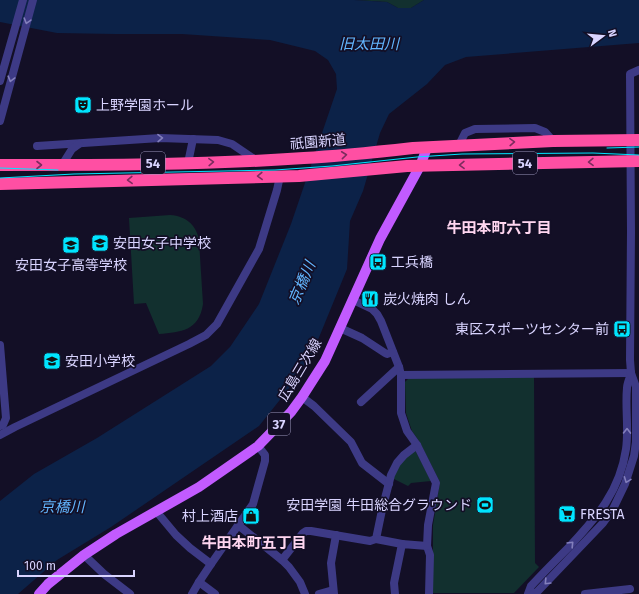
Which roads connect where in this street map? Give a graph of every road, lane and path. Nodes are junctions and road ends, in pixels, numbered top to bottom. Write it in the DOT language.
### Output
graph roads {
  1 [pos="23,0"];
  2 [pos="33,0"];
  3 [pos="639,70"];
  4 [pos="0,81"];
  5 [pos="0,121"];
  6 [pos="192,139"];
  7 [pos="635,140"];
  8 [pos="79,144"];
  9 [pos="37,146"];
  10 [pos="427,148"];
  11 [pos="257,161"];
  12 [pos="635,161"];
  13 [pos="188,163"];
  14 [pos="0,165"];
  15 [pos="62,165"];
  16 [pos="420,166"];
  17 [pos="280,176"];
  18 [pos="0,184"];
  19 [pos="353,300"];
  20 [pos="340,328"];
  21 [pos="0,345"];
  22 [pos="392,352"];
  23 [pos="398,367"];
  24 [pos="631,373"];
  25 [pos="401,375"];
  26 [pos="302,397"];
  27 [pos="361,402"];
  28 [pos="0,426"];
  29 [pos="0,435"];
  30 [pos="417,445"];
  31 [pos="258,446"];
  32 [pos="389,484"];
  33 [pos="156,511"];
  34 [pos="238,526"];
  35 [pos="336,535"];
  36 [pos="376,539"];
  37 [pos="402,544"];
  38 [pos="427,546"];
  39 [pos="84,555"];
  40 [pos="282,560"];
  41 [pos="211,564"];
  42 [pos="199,582"];
  43 [pos="630,589"];
  44 [pos="334,592"];
  45 [pos="38,594"];
  46 [pos="130,594"];
  47 [pos="192,594"];
  48 [pos="214,594"];
  49 [pos="306,594"];
  50 [pos="319,594"];
  51 [pos="395,594"];
  52 [pos="429,594"];
  53 [pos="528,594"];
  54 [pos="533,594"];
  55 [pos="585,594"];
  1 -- 4 [label="street"];
  2 -- 5 [label="street, one-way"];
  3 -- 7 [label="street"];
  8 -- 6 [label="street, one-way"];
  6 -- 11 [label="street"];
  6 -- 13 [label="street"];
  10 -- 7 [label="highway, 祇園新道 / 54, one-way"];
  7 -- 12 [label="street"];
  8 -- 9 [label="street"];
  8 -- 15 [label="street"];
  11 -- 10 [label="highway, 祇園新道 / 54, one-way"];
  10 -- 16 [label="main road, 広島三次線 / 37"];
  13 -- 11 [label="highway, 祇園新道 / 54, one-way"];
  12 -- 16 [label="highway, 54, one-way"];
  12 -- 24 [label="street"];
  13 -- 15 [label="highway, 祇園新道 / 54"];
  14 -- 15 [label="highway, 祇園新道 / 54, one-way"];
  16 -- 17 [label="highway, 54"];
  16 -- 19 [label="main road, 広島三次線 / 37"];
  17 -- 18 [label="highway, 54, one-way"];
  17 -- 29 [label="street"];
  19 -- 20 [label="main road, 広島三次線 / 37"];
  19 -- 22 [label="street"];
  20 -- 22 [label="street"];
  20 -- 26 [label="main road, 広島三次線 / 37"];
  21 -- 28 [label="street"];
  22 -- 23 [label="street"];
  23 -- 25 [label="street"];
  23 -- 27 [label="street"];
  24 -- 25 [label="street"];
  53 -- 24 [label="street, one-way"];
  24 -- 54 [label="street, one-way"];
  25 -- 30 [label="street"];
  26 -- 31 [label="main road, 広島三次線 / 37"];
  26 -- 32 [label="street"];
  30 -- 32 [label="street"];
  30 -- 38 [label="street"];
  31 -- 33 [label="main road, 広島三次線 / 37"];
  31 -- 34 [label="street"];
  32 -- 36 [label="street"];
  33 -- 39 [label="main road, 広島三次線 / 37"];
  33 -- 41 [label="street"];
  34 -- 40 [label="street"];
  34 -- 41 [label="street"];
  35 -- 36 [label="street"];
  35 -- 40 [label="street"];
  35 -- 44 [label="street"];
  36 -- 37 [label="street"];
  37 -- 38 [label="street"];
  37 -- 51 [label="street"];
  38 -- 52 [label="street"];
  39 -- 45 [label="main road, 広島三次線 / 37"];
  39 -- 46 [label="street"];
  40 -- 49 [label="street"];
  41 -- 42 [label="street"];
  42 -- 47 [label="street"];
  42 -- 48 [label="street"];
  43 -- 55 [label="street"];
  44 -- 50 [label="street"];
}
